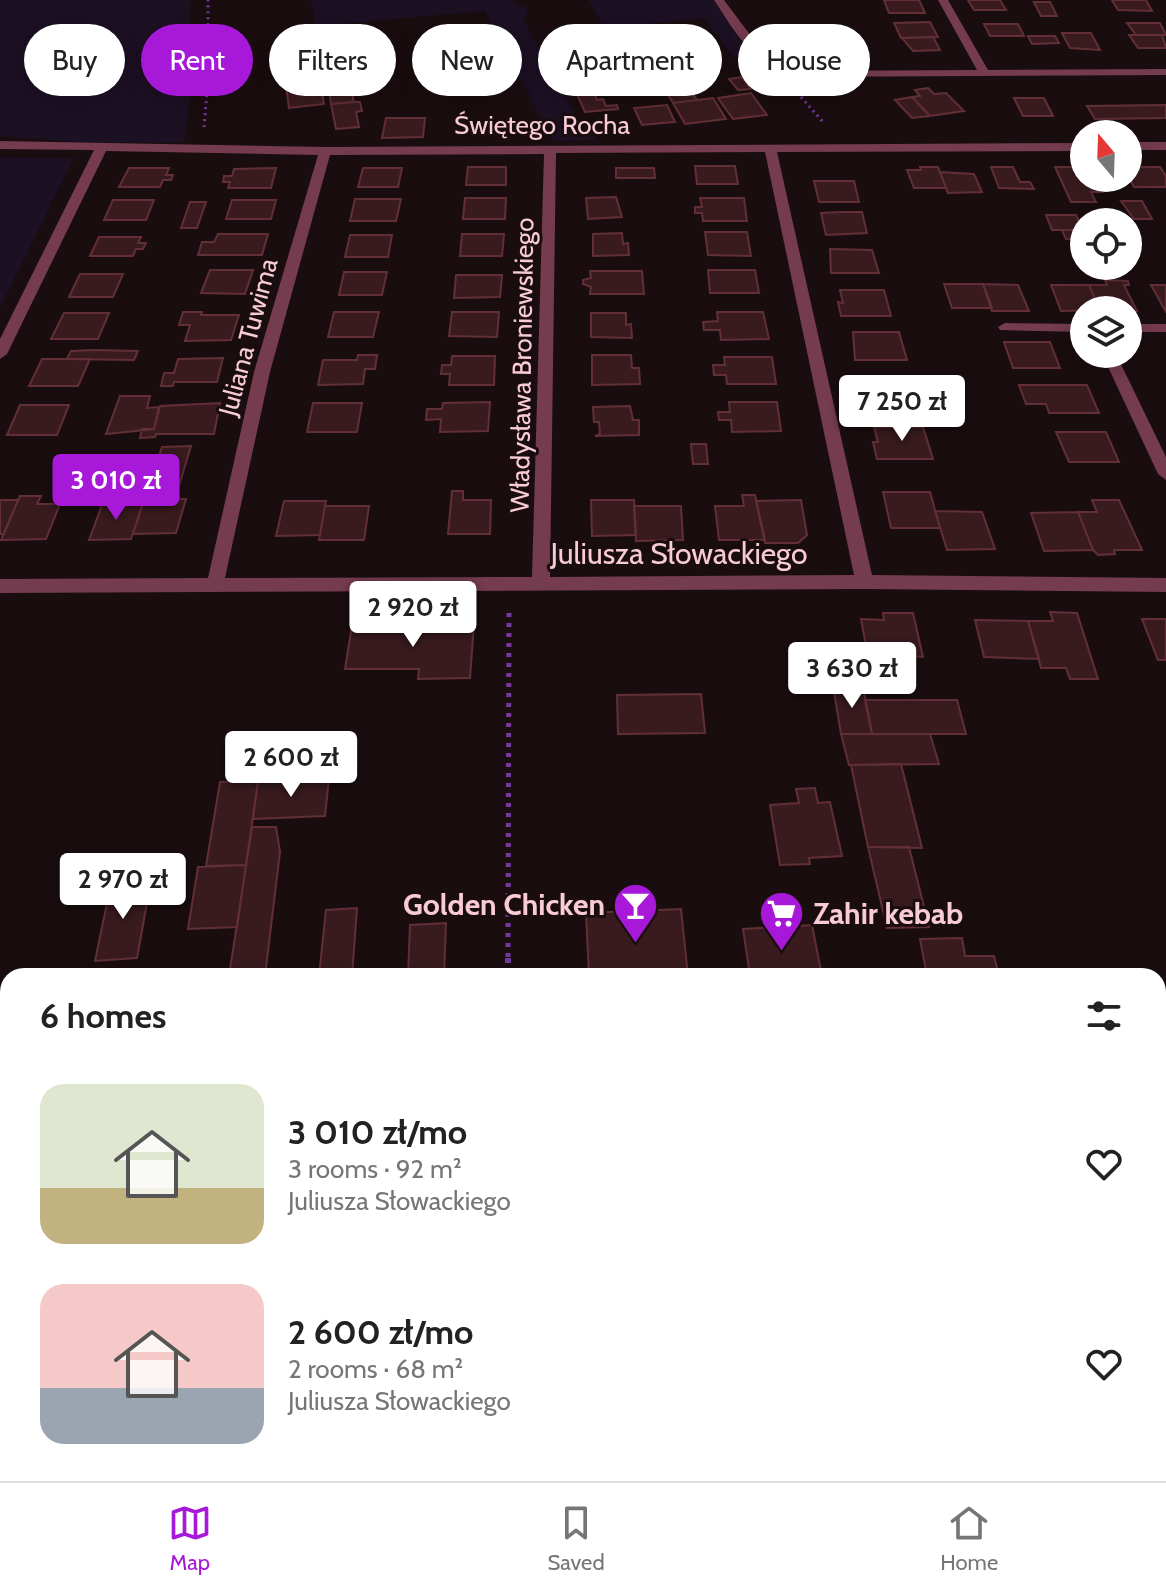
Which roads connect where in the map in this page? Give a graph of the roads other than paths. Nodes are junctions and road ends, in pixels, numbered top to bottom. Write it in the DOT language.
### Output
graph roads {
  1 [pos="719,0"];
  2 [pos="943,0"];
  3 [pos="983,71"];
  4 [pos="1166,72"];
  5 [pos="0,145"];
  6 [pos="102,146"];
  7 [pos="1142,146"];
  8 [pos="1166,146"];
  9 [pos="1070,147"];
  10 [pos="770,148"];
  11 [pos="550,149"];
  12 [pos="325,151"];
  13 [pos="1005,327"];
  14 [pos="1070,328"];
  15 [pos="1142,328"];
  16 [pos="1166,328"];
  17 [pos="0,354"];
  18 [pos="1116,368"];
  19 [pos="1166,474"];
  20 [pos="864,582"];
  21 [pos="541,583"];
  22 [pos="215,585"];
  23 [pos="1166,585"];
  24 [pos="0,586"];
  1 -- 3 [label="street"];
  2 -- 3 [label="street"];
  3 -- 4 [label="street"];
  5 -- 6 [label="street, Świętego Rocha"];
  6 -- 12 [label="street, Świętego Rocha"];
  6 -- 17 [label="street"];
  7 -- 8 [label="street"];
  9 -- 10 [label="street, Świętego Rocha"];
  10 -- 11 [label="street, Świętego Rocha"];
  10 -- 20 [label="street"];
  11 -- 12 [label="street, Świętego Rocha"];
  11 -- 21 [label="street, Władysława Broniewskiego"];
  12 -- 22 [label="street, Juliana Tuwima"];
  13 -- 14 [label="street"];
  15 -- 16 [label="street"];
  18 -- 19 [label="street"];
  20 -- 21 [label="street, Juliusza Słowackiego"];
  20 -- 23 [label="street, Juliusza Słowackiego"];
  21 -- 22 [label="street, Juliusza Słowackiego"];
  22 -- 24 [label="street, Juliusza Słowackiego"];
}
